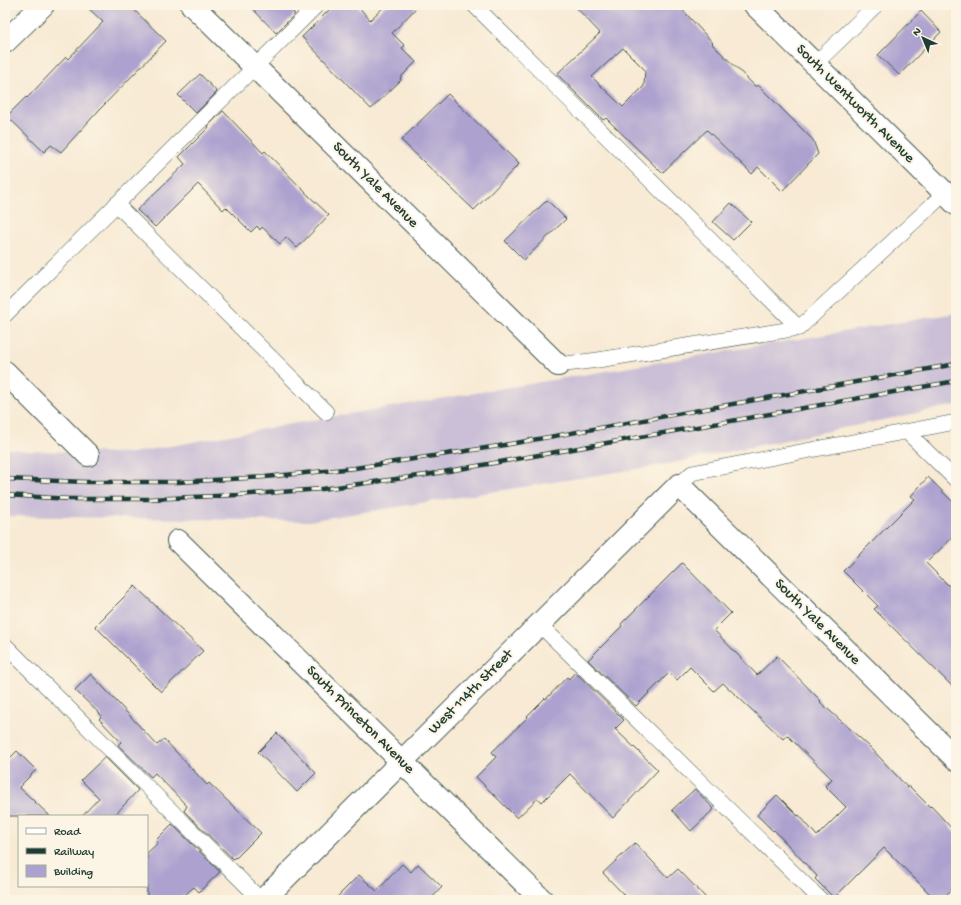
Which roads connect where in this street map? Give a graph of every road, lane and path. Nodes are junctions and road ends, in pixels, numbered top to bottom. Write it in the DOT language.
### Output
graph roads {
  1 [pos="43,5"];
  2 [pos="192,5"];
  3 [pos="317,5"];
  4 [pos="474,5"];
  5 [pos="755,5"];
  6 [pos="876,5"];
  7 [pos="5,42"];
  8 [pos="815,64"];
  9 [pos="256,67"];
  10 [pos="951,198"];
  11 [pos="116,204"];
  12 [pos="5,315"];
  13 [pos="799,328"];
  14 [pos="558,365"];
  15 [pos="5,372"];
  16 [pos="326,412"];
  17 [pos="956,422"];
  18 [pos="907,432"];
  19 [pos="88,455"];
  20 [pos="956,480"];
  21 [pos="679,485"];
  22 [pos="178,541"];
  23 [pos="539,624"];
  24 [pos="5,645"];
  25 [pos="956,759"];
  26 [pos="402,761"];
  27 [pos="262,900"];
  28 [pos="542,900"];
  29 [pos="821,900"];
  1 -- 7 [label="street"];
  2 -- 9 [label="street, South Yale Avenue"];
  3 -- 9 [label="lane"];
  4 -- 13 [label="lane"];
  5 -- 8 [label="street, South Wentworth Avenue"];
  6 -- 8 [label="lane"];
  8 -- 10 [label="street, South Wentworth Avenue"];
  9 -- 11 [label="lane"];
  9 -- 14 [label="street, South Yale Avenue"];
  10 -- 13 [label="lane"];
  11 -- 12 [label="lane"];
  11 -- 16 [label="lane"];
  13 -- 14 [label="lane"];
  15 -- 19 [label="street"];
  17 -- 18 [label="lane"];
  18 -- 20 [label="lane"];
  18 -- 21 [label="lane"];
  21 -- 23 [label="street, West 114th Street"];
  21 -- 25 [label="street, South Yale Avenue"];
  22 -- 26 [label="street, South Princeton Avenue"];
  23 -- 26 [label="street, West 114th Street"];
  23 -- 29 [label="lane"];
  24 -- 27 [label="lane"];
  26 -- 27 [label="street, West 114th Street"];
  26 -- 28 [label="street, South Princeton Avenue"];
}
